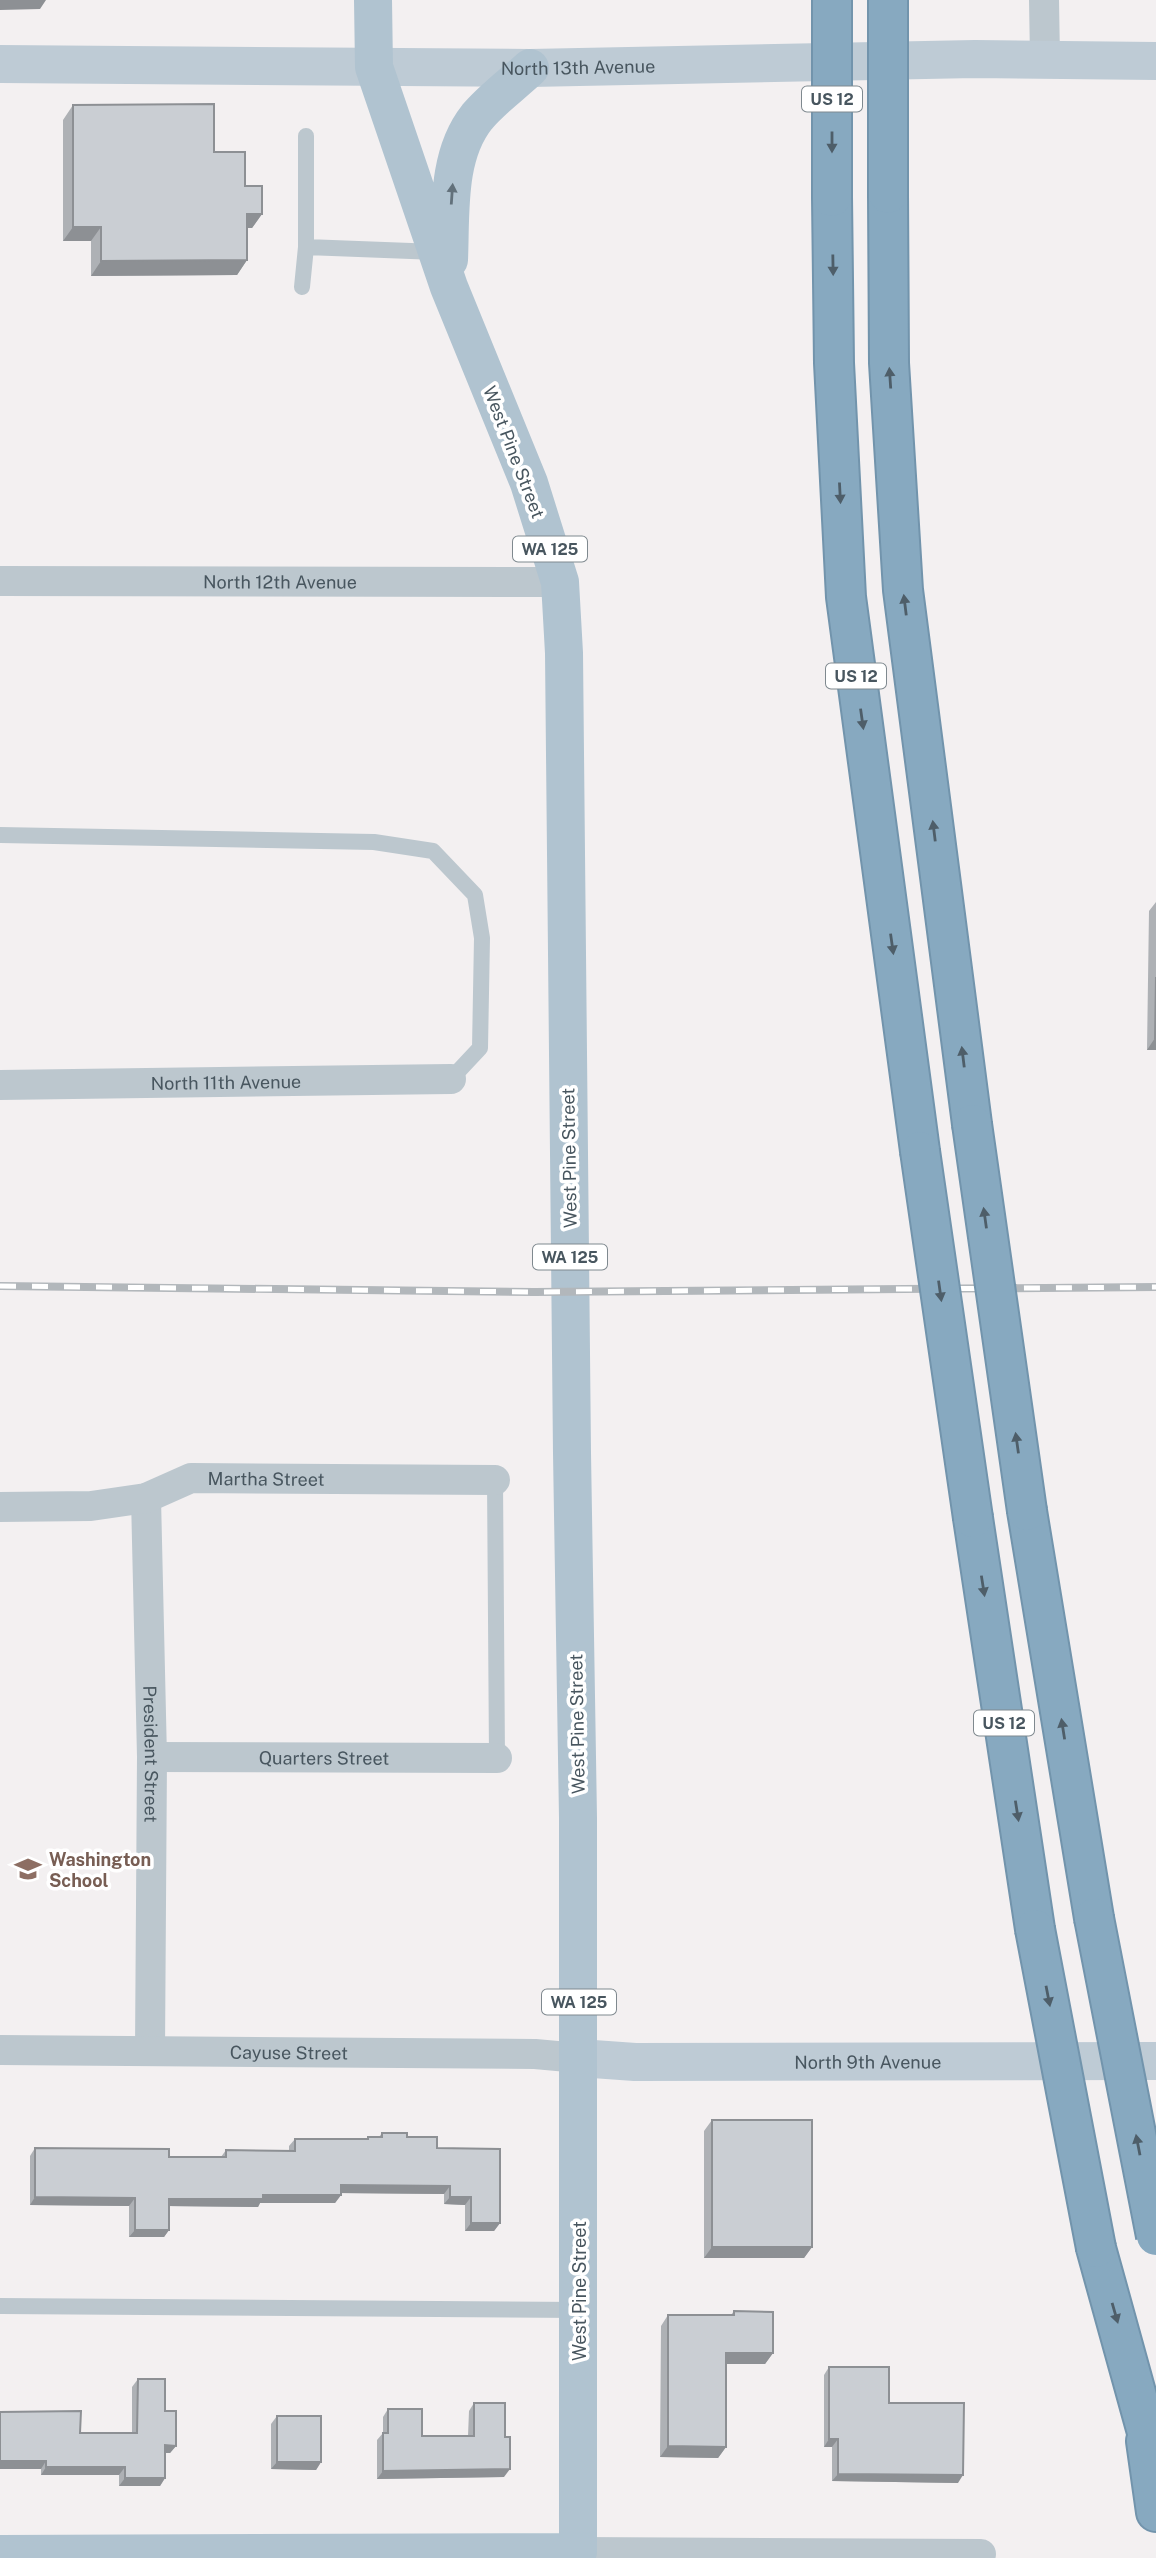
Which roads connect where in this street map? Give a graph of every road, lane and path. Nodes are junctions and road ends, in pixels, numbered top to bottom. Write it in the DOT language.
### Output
graph roads {
  1 [pos="373,0"];
  2 [pos="832,0"];
  3 [pos="888,0"];
  4 [pos="1044,0"];
  5 [pos="1045,58"];
  6 [pos="1156,61"];
  7 [pos="0,64"];
  8 [pos="374,66"];
  9 [pos="530,68"];
  10 [pos="306,136"];
  11 [pos="306,247"];
  12 [pos="443,269"];
  13 [pos="302,287"];
  14 [pos="0,581"];
  15 [pos="560,582"];
  16 [pos="0,835"];
  17 [pos="451,1080"];
  18 [pos="0,1085"];
  19 [pos="495,1480"];
  20 [pos="146,1498"];
  21 [pos="0,1507"];
  22 [pos="152,1757"];
  23 [pos="496,1758"];
  24 [pos="0,2050"];
  25 [pos="150,2051"];
  26 [pos="579,2058"];
  27 [pos="1156,2061"];
  28 [pos="1156,2236"];
  29 [pos="0,2306"];
  30 [pos="579,2310"];
  31 [pos="1140,2404"];
  32 [pos="1156,2465"];
  33 [pos="1156,2512"];
  34 [pos="0,2554"];
  35 [pos="981,2554"];
  36 [pos="578,2555"];
  1 -- 8 [label="main road, West Pine Street"];
  2 -- 31 [label="highway, US 12, one-way, bridge"];
  28 -- 3 [label="highway, US 12, one-way, bridge"];
  4 -- 5 [label="street"];
  5 -- 6 [label="street, North 13th Avenue"];
  5 -- 9 [label="street, North 13th Avenue"];
  7 -- 8 [label="street, North 13th Avenue"];
  8 -- 9 [label="street, North 13th Avenue"];
  8 -- 12 [label="main road, West Pine Street / WA 125"];
  12 -- 9 [label="main road, WA 125, one-way"];
  10 -- 11 [label="lane"];
  11 -- 12 [label="lane"];
  11 -- 13 [label="lane"];
  12 -- 15 [label="main road, West Pine Street / WA 125"];
  14 -- 15 [label="street, North 12th Avenue"];
  15 -- 26 [label="main road, West Pine Street / WA 125"];
  16 -- 17 [label="lane"];
  17 -- 18 [label="street, North 11th Avenue"];
  19 -- 20 [label="street, Martha Street"];
  19 -- 23 [label="lane"];
  20 -- 21 [label="street, Martha Street"];
  20 -- 22 [label="street, President Street"];
  22 -- 23 [label="street, Quarters Street"];
  22 -- 25 [label="street, President Street"];
  24 -- 25 [label="street, Cayuse Street"];
  25 -- 26 [label="street, Cayuse Street"];
  26 -- 27 [label="street, North 9th Avenue"];
  26 -- 30 [label="main road, West Pine Street / WA 125"];
  29 -- 30 [label="lane"];
  30 -- 36 [label="main road, West Pine Street / WA 125"];
  31 -- 32 [label="highway, US 12"];
  31 -- 33 [label="highway"];
  34 -- 36 [label="main road"];
  35 -- 36 [label="street"];
}
